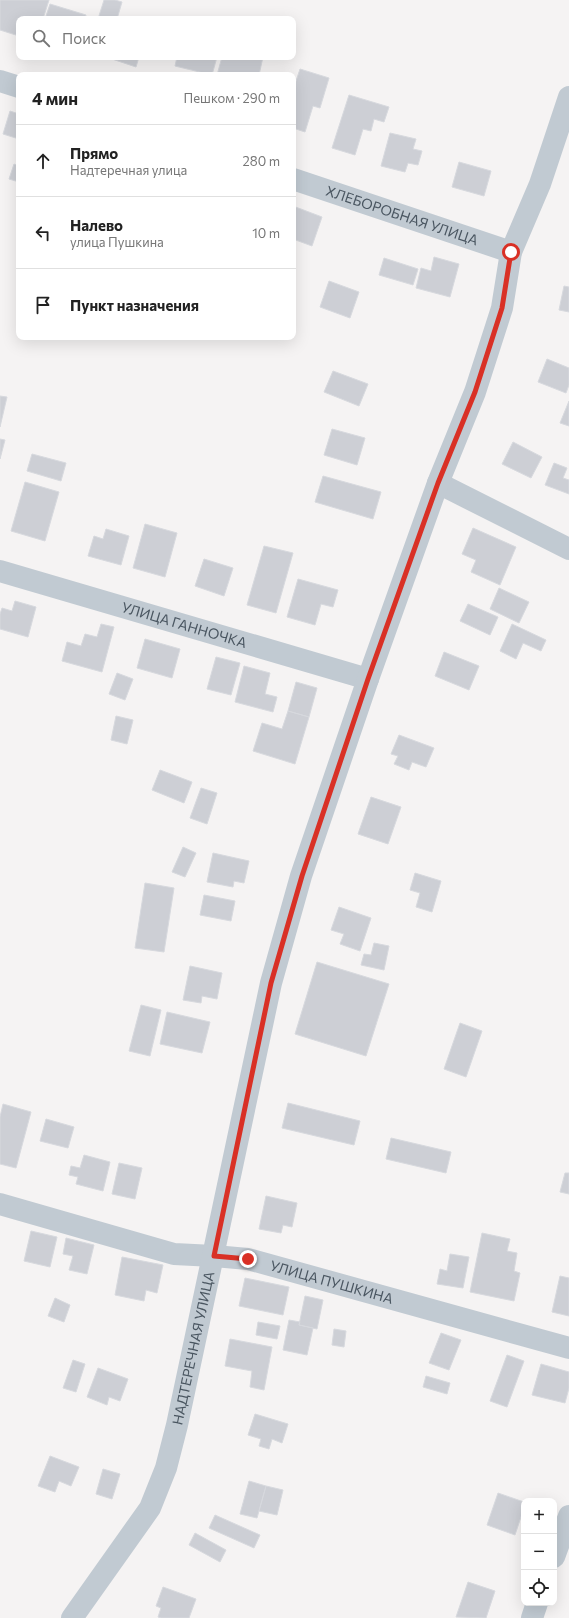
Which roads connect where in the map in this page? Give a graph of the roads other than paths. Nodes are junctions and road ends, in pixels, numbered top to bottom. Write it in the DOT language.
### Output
graph roads {
  1 [pos="0,81"];
  2 [pos="16,86"];
  3 [pos="569,97"];
  4 [pos="296,180"];
  5 [pos="511,252"];
  6 [pos="438,483"];
  7 [pos="569,549"];
  8 [pos="0,571"];
  9 [pos="368,679"];
  10 [pos="0,1204"];
  11 [pos="214,1256"];
  12 [pos="569,1348"];
  13 [pos="569,1516"];
  14 [pos="557,1549"];
  15 [pos="536,1606"];
  16 [pos="72,1618"];
  17 [pos="532,1618"];
  1 -- 2 [label="street"];
  3 -- 5 [label="street, НАДТЕРЕЧНАЯ УЛИЦА"];
  4 -- 5 [label="street, ХЛЕБОРОБНАЯ УЛИЦА"];
  5 -- 6 [label="street, НАДТЕРЕЧНАЯ УЛИЦА"];
  6 -- 7 [label="street"];
  6 -- 9 [label="street, НАДТЕРЕЧНАЯ УЛИЦА"];
  8 -- 9 [label="street, УЛИЦА ГАННОЧКА"];
  9 -- 11 [label="street, НАДТЕРЕЧНАЯ УЛИЦА"];
  10 -- 11 [label="street, УЛИЦА ПУШКИНА"];
  11 -- 12 [label="street, УЛИЦА ПУШКИНА"];
  11 -- 16 [label="street, НАДТЕРЕЧНАЯ УЛИЦА"];
  13 -- 14 [label="street"];
  15 -- 17 [label="street"];
}
